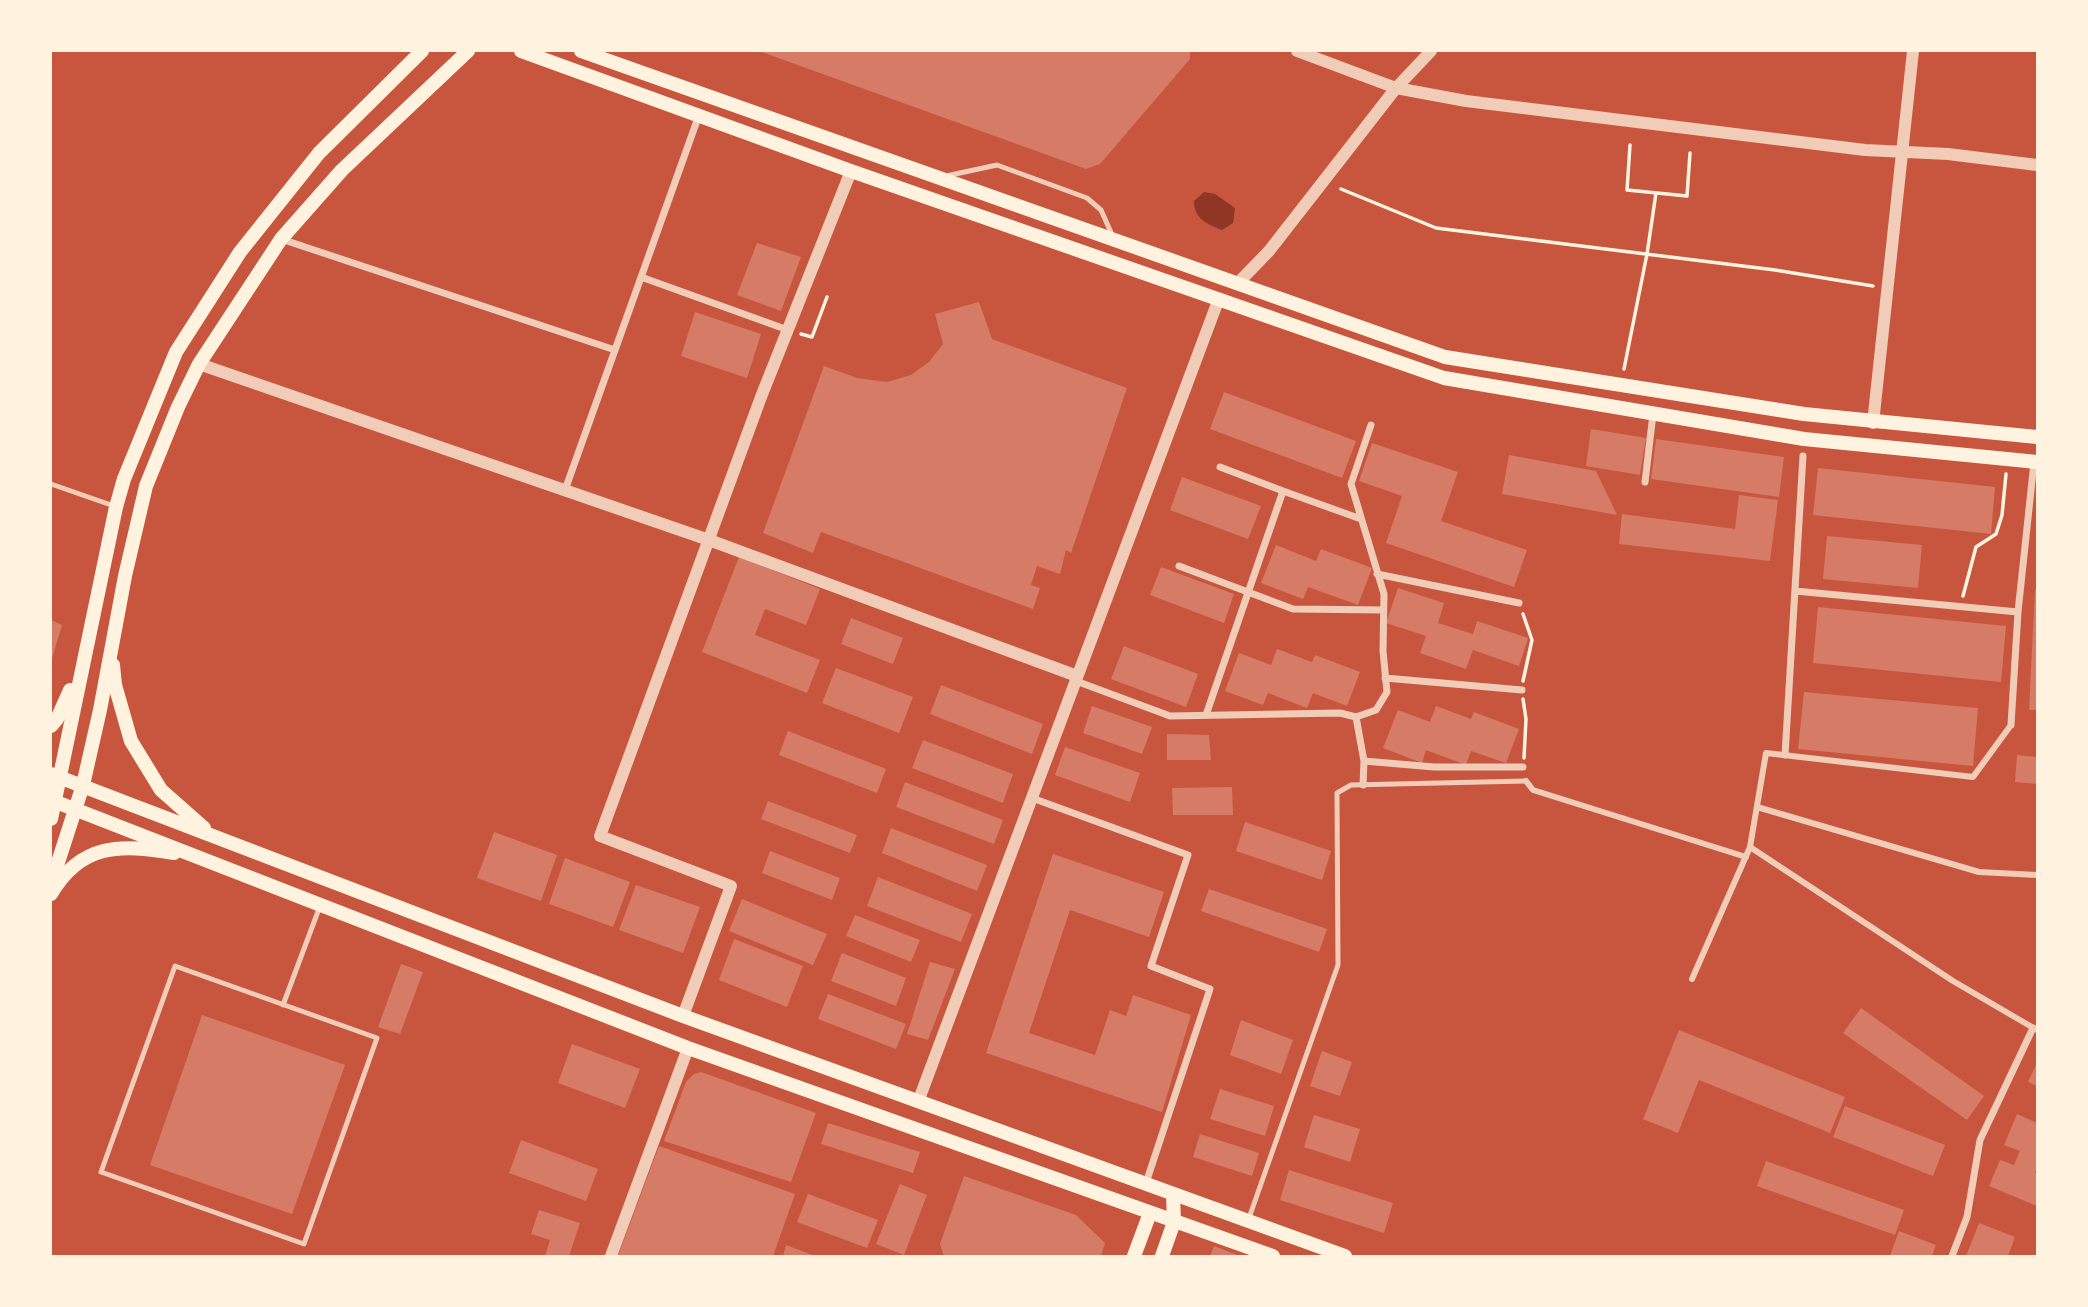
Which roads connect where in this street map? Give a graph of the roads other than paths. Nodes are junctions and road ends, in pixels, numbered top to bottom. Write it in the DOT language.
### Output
graph roads {
  1 [pos="422,51"];
  2 [pos="468,51"];
  3 [pos="521,51"];
  4 [pos="581,51"];
  5 [pos="1297,51"];
  6 [pos="1431,51"];
  7 [pos="1913,51"];
  8 [pos="1395,88"];
  9 [pos="699,115"];
  10 [pos="1903,152"];
  11 [pos="2037,165"];
  12 [pos="851,171"];
  13 [pos="940,178"];
  14 [pos="281,239"];
  15 [pos="1115,240"];
  16 [pos="641,277"];
  17 [pos="1237,284"];
  18 [pos="1218,301"];
  19 [pos="789,331"];
  20 [pos="615,350"];
  21 [pos="199,364"];
  22 [pos="1653,414"];
  23 [pos="1873,423"];
  24 [pos="1371,425"];
  25 [pos="2037,437"];
  26 [pos="1803,456"];
  27 [pos="2036,462"];
  28 [pos="1220,467"];
  29 [pos="1645,482"];
  30 [pos="51,484"];
  31 [pos="565,490"];
  32 [pos="1283,491"];
  33 [pos="116,507"];
  34 [pos="1361,519"];
  35 [pos="709,540"];
  36 [pos="1179,566"];
  37 [pos="1377,574"];
  38 [pos="1795,591"];
  39 [pos="1248,593"];
  40 [pos="1519,603"];
  41 [pos="1383,610"];
  42 [pos="2018,612"];
  43 [pos="111,650"];
  44 [pos="81,666"];
  45 [pos="1385,678"];
  46 [pos="1076,679"];
  47 [pos="1522,690"];
  48 [pos="1206,715"];
  49 [pos="1356,717"];
  50 [pos="2011,725"];
  51 [pos="51,726"];
  52 [pos="1784,755"];
  53 [pos="1364,761"];
  54 [pos="1523,767"];
  55 [pos="55,776"];
  56 [pos="1526,781"];
  57 [pos="83,785"];
  58 [pos="1363,785"];
  59 [pos="1032,798"];
  60 [pos="53,801"];
  61 [pos="1757,807"];
  62 [pos="75,808"];
  63 [pos="51,819"];
  64 [pos="211,834"];
  65 [pos="1750,847"];
  66 [pos="1745,857"];
  67 [pos="201,858"];
  68 [pos="2037,875"];
  69 [pos="51,884"];
  70 [pos="51,894"];
  71 [pos="321,905"];
  72 [pos="1692,979"];
  73 [pos="283,1005"];
  74 [pos="682,1016"];
  75 [pos="2035,1029"];
  76 [pos="688,1048"];
  77 [pos="918,1102"];
  78 [pos="1145,1184"];
  79 [pos="1173,1194"];
  80 [pos="1150,1213"];
  81 [pos="1248,1221"];
  82 [pos="1174,1222"];
  83 [pos="611,1256"];
  84 [pos="1134,1256"];
  85 [pos="1162,1256"];
  86 [pos="1273,1256"];
  87 [pos="1345,1256"];
  88 [pos="1952,1256"];
  1 -- 33 [label="main road"];
  2 -- 14 [label="main road"];
  3 -- 9 [label="main road"];
  4 -- 13 [label="main road"];
  5 -- 8 [label="street"];
  6 -- 8 [label="street"];
  7 -- 10 [label="street"];
  8 -- 10 [label="street"];
  8 -- 17 [label="street"];
  9 -- 12 [label="main road"];
  9 -- 16 [label="street"];
  10 -- 11 [label="street"];
  10 -- 23 [label="street"];
  12 -- 18 [label="main road"];
  12 -- 19 [label="street"];
  13 -- 15 [label="main road"];
  13 -- 15 [label="lane"];
  14 -- 20 [label="street"];
  14 -- 21 [label="main road"];
  15 -- 17 [label="main road"];
  16 -- 19 [label="street"];
  16 -- 20 [label="street"];
  17 -- 23 [label="main road"];
  18 -- 22 [label="main road"];
  18 -- 46 [label="street"];
  19 -- 35 [label="street"];
  20 -- 31 [label="street"];
  21 -- 31 [label="street"];
  21 -- 43 [label="main road"];
  22 -- 27 [label="main road"];
  22 -- 29 [label="street"];
  23 -- 25 [label="main road"];
  24 -- 34 [label="street"];
  26 -- 38 [label="street"];
  27 -- 42 [label="street"];
  28 -- 32 [label="street"];
  30 -- 33 [label="lane"];
  31 -- 35 [label="street"];
  32 -- 34 [label="street"];
  32 -- 39 [label="street"];
  33 -- 44 [label="main road"];
  34 -- 37 [label="street"];
  35 -- 46 [label="street"];
  35 -- 74 [label="street"];
  36 -- 39 [label="street"];
  37 -- 40 [label="street"];
  37 -- 41 [label="street"];
  38 -- 42 [label="street"];
  38 -- 52 [label="street"];
  39 -- 41 [label="street"];
  39 -- 48 [label="street"];
  41 -- 45 [label="street"];
  42 -- 50 [label="street"];
  43 -- 57 [label="main road"];
  43 -- 64 [label="main road"];
  44 -- 51 [label="main road"];
  44 -- 55 [label="main road"];
  45 -- 47 [label="street"];
  45 -- 49 [label="street"];
  46 -- 48 [label="street"];
  46 -- 59 [label="street"];
  48 -- 49 [label="street"];
  49 -- 53 [label="street"];
  50 -- 52 [label="street"];
  52 -- 61 [label="street"];
  53 -- 54 [label="street"];
  53 -- 58 [label="street"];
  55 -- 57 [label="main road"];
  55 -- 60 [label="main road"];
  56 -- 58 [label="lane"];
  56 -- 66 [label="street"];
  57 -- 62 [label="main road"];
  57 -- 64 [label="main road"];
  58 -- 81 [label="lane"];
  59 -- 77 [label="street"];
  59 -- 78 [label="street"];
  60 -- 62 [label="main road"];
  60 -- 63 [label="main road"];
  61 -- 65 [label="street"];
  61 -- 68 [label="street"];
  62 -- 67 [label="main road"];
  62 -- 69 [label="main road"];
  64 -- 74 [label="main road"];
  65 -- 66 [label="street"];
  65 -- 75 [label="street"];
  66 -- 72 [label="street"];
  67 -- 70 [label="main road"];
  67 -- 71 [label="main road"];
  71 -- 73 [label="lane"];
  71 -- 76 [label="main road"];
  73 -- 73 [label="lane"];
  74 -- 77 [label="main road"];
  75 -- 88 [label="street"];
  76 -- 80 [label="main road"];
  76 -- 83 [label="street"];
  77 -- 78 [label="main road"];
  78 -- 79 [label="main road"];
  79 -- 80 [label="main road"];
  79 -- 81 [label="main road"];
  79 -- 82 [label="main road"];
  80 -- 82 [label="main road"];
  80 -- 84 [label="main road"];
  81 -- 87 [label="main road"];
  82 -- 85 [label="main road"];
  82 -- 86 [label="main road"];
}
